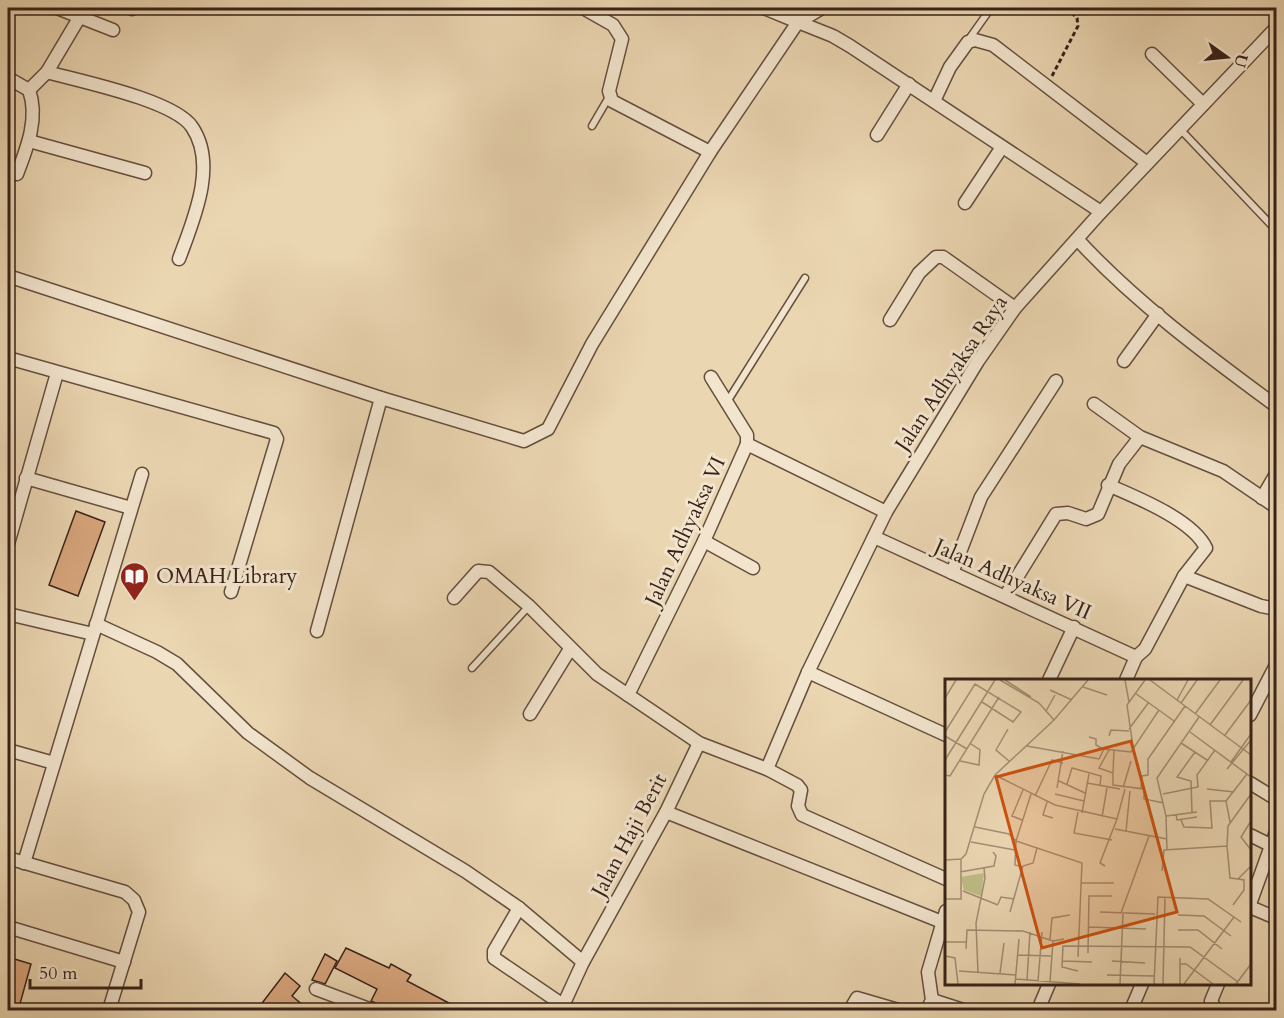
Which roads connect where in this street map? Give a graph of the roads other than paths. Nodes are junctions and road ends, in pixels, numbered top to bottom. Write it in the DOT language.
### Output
graph roads {
  1 [pos="57,8"];
  2 [pos="583,8"];
  3 [pos="610,8"];
  4 [pos="764,8"];
  5 [pos="822,8"];
  6 [pos="991,8"];
  7 [pos="82,12"];
  8 [pos="604,20"];
  9 [pos="798,22"];
  10 [pos="1276,28"];
  11 [pos="113,30"];
  12 [pos="968,42"];
  13 [pos="1152,54"];
  14 [pos="47,72"];
  15 [pos="8,78"];
  16 [pos="909,84"];
  17 [pos="29,90"];
  18 [pos="609,97"];
  19 [pos="934,101"];
  20 [pos="1203,104"];
  21 [pos="592,126"];
  22 [pos="1179,129"];
  23 [pos="877,135"];
  24 [pos="29,141"];
  25 [pos="1002,147"];
  26 [pos="710,152"];
  27 [pos="1147,163"];
  28 [pos="145,172"];
  29 [pos="17,174"];
  30 [pos="965,202"];
  31 [pos="1101,212"];
  32 [pos="1276,230"];
  33 [pos="1078,240"];
  34 [pos="179,259"];
  35 [pos="8,276"];
  36 [pos="806,278"];
  37 [pos="1015,308"];
  38 [pos="1158,314"];
  39 [pos="890,320"];
  40 [pos="8,358"];
  41 [pos="1124,361"];
  42 [pos="57,373"];
  43 [pos="711,377"];
  44 [pos="1056,381"];
  45 [pos="381,398"];
  46 [pos="726,402"];
  47 [pos="1094,404"];
  48 [pos="1276,406"];
  49 [pos="1140,437"];
  50 [pos="747,444"];
  51 [pos="142,474"];
  52 [pos="1276,474"];
  53 [pos="27,478"];
  54 [pos="1108,485"];
  55 [pos="1262,498"];
  56 [pos="1276,507"];
  57 [pos="131,508"];
  58 [pos="886,512"];
  59 [pos="874,537"];
  60 [pos="704,541"];
  61 [pos="8,544"];
  62 [pos="753,568"];
  63 [pos="952,573"];
  64 [pos="1184,576"];
  65 [pos="231,592"];
  66 [pos="1006,595"];
  67 [pos="454,598"];
  68 [pos="529,606"];
  69 [pos="1276,609"];
  70 [pos="8,614"];
  71 [pos="1074,627"];
  72 [pos="95,629"];
  73 [pos="317,631"];
  74 [pos="570,649"];
  75 [pos="1136,657"];
  76 [pos="1276,665"];
  77 [pos="472,668"];
  78 [pos="808,672"];
  79 [pos="1050,679"];
  80 [pos="1127,679"];
  81 [pos="628,695"];
  82 [pos="1251,713"];
  83 [pos="530,714"];
  84 [pos="945,735"];
  85 [pos="699,743"];
  86 [pos="8,750"];
  87 [pos="54,763"];
  88 [pos="767,769"];
  89 [pos="1251,784"];
  90 [pos="1276,799"];
  91 [pos="666,812"];
  92 [pos="1276,832"];
  93 [pos="1251,836"];
  94 [pos="1272,846"];
  95 [pos="8,858"];
  96 [pos="24,863"];
  97 [pos="945,879"];
  98 [pos="1254,881"];
  99 [pos="1251,898"];
  100 [pos="1251,905"];
  101 [pos="519,908"];
  102 [pos="944,916"];
  103 [pos="1276,918"];
  104 [pos="8,927"];
  105 [pos="124,962"];
  106 [pos="583,962"];
  107 [pos="1049,985"];
  108 [pos="1142,985"];
  109 [pos="1218,985"];
  110 [pos="316,989"];
  111 [pos="930,1005"];
  112 [pos="562,1008"];
  113 [pos="109,1011"];
  114 [pos="372,1011"];
  115 [pos="850,1011"];
  116 [pos="898,1011"];
  117 [pos="963,1011"];
  118 [pos="1038,1011"];
  119 [pos="1131,1011"];
  120 [pos="1216,1011"];
  1 -- 7 [label="street"];
  2 -- 8 [label="street"];
  3 -- 8 [label="street"];
  4 -- 9 [label="street"];
  5 -- 9 [label="street"];
  6 -- 12 [label="lane"];
  7 -- 11 [label="street"];
  7 -- 14 [label="street"];
  8 -- 18 [label="street"];
  9 -- 16 [label="street"];
  9 -- 26 [label="street"];
  10 -- 20 [label="street, Jalan Adhyaksa Raya"];
  12 -- 19 [label="street"];
  12 -- 27 [label="street"];
  13 -- 20 [label="street"];
  14 -- 17 [label="street"];
  14 -- 34 [label="street"];
  15 -- 17 [label="street"];
  16 -- 19 [label="street"];
  16 -- 23 [label="street"];
  17 -- 24 [label="street"];
  18 -- 21 [label="lane"];
  18 -- 26 [label="street"];
  19 -- 25 [label="street"];
  20 -- 22 [label="street, Jalan Adhyaksa Raya"];
  22 -- 27 [label="street, Jalan Adhyaksa Raya"];
  22 -- 32 [label="lane"];
  24 -- 28 [label="street"];
  24 -- 29 [label="street"];
  25 -- 30 [label="street"];
  25 -- 31 [label="street"];
  26 -- 45 [label="street"];
  27 -- 31 [label="street, Jalan Adhyaksa Raya"];
  31 -- 33 [label="street, Jalan Adhyaksa Raya"];
  33 -- 37 [label="street, Jalan Adhyaksa Raya"];
  33 -- 38 [label="street"];
  35 -- 45 [label="street"];
  36 -- 46 [label="lane"];
  37 -- 39 [label="street"];
  37 -- 58 [label="street, Jalan Adhyaksa Raya"];
  38 -- 41 [label="street"];
  38 -- 48 [label="street"];
  40 -- 42 [label="street"];
  42 -- 53 [label="street"];
  42 -- 65 [label="street"];
  43 -- 46 [label="street"];
  44 -- 63 [label="street"];
  45 -- 73 [label="street"];
  46 -- 50 [label="street"];
  47 -- 49 [label="street"];
  49 -- 54 [label="street"];
  49 -- 55 [label="street"];
  50 -- 58 [label="street, Jalan Adhyaksa VI"];
  50 -- 60 [label="street, Jalan Adhyaksa VI"];
  51 -- 57 [label="street"];
  52 -- 55 [label="street"];
  53 -- 57 [label="street"];
  53 -- 61 [label="street"];
  54 -- 64 [label="street"];
  54 -- 66 [label="street"];
  55 -- 56 [label="street"];
  57 -- 72 [label="street"];
  58 -- 59 [label="street, Jalan Adhyaksa Raya"];
  59 -- 63 [label="street, Jalan Adhyaksa VII"];
  59 -- 78 [label="street, Jalan Adhyaksa Raya"];
  60 -- 62 [label="street"];
  60 -- 81 [label="street, Jalan Adhyaksa VI"];
  63 -- 66 [label="street, Jalan Adhyaksa VII"];
  64 -- 69 [label="street"];
  64 -- 75 [label="street"];
  66 -- 71 [label="street, Jalan Adhyaksa VII"];
  67 -- 68 [label="street"];
  68 -- 74 [label="street"];
  68 -- 77 [label="lane"];
  70 -- 72 [label="street"];
  71 -- 75 [label="street, Jalan Adhyaksa VII"];
  71 -- 79 [label="street"];
  72 -- 87 [label="street"];
  72 -- 101 [label="street"];
  74 -- 81 [label="street"];
  74 -- 83 [label="street"];
  75 -- 80 [label="street"];
  76 -- 82 [label="street"];
  78 -- 84 [label="street"];
  78 -- 88 [label="street, Jalan Adhyaksa Raya"];
  81 -- 85 [label="street"];
  85 -- 88 [label="street"];
  85 -- 91 [label="street, Jalan Haji Berit"];
  86 -- 87 [label="street"];
  87 -- 96 [label="street"];
  88 -- 97 [label="street"];
  89 -- 90 [label="street"];
  91 -- 102 [label="street"];
  91 -- 106 [label="street, Jalan Haji Berit"];
  92 -- 94 [label="street"];
  93 -- 94 [label="street"];
  94 -- 98 [label="street"];
  95 -- 96 [label="street"];
  96 -- 105 [label="street"];
  98 -- 99 [label="street"];
  100 -- 103 [label="street"];
  101 -- 106 [label="street"];
  101 -- 112 [label="street"];
  102 -- 111 [label="street"];
  104 -- 105 [label="street"];
  105 -- 113 [label="street"];
  106 -- 112 [label="street, Jalan Haji Berit"];
  107 -- 118 [label="street"];
  108 -- 119 [label="street"];
  109 -- 120 [label="street"];
  110 -- 114 [label="street"];
  111 -- 117 [label="street"];
  115 -- 116 [label="street"];
}
